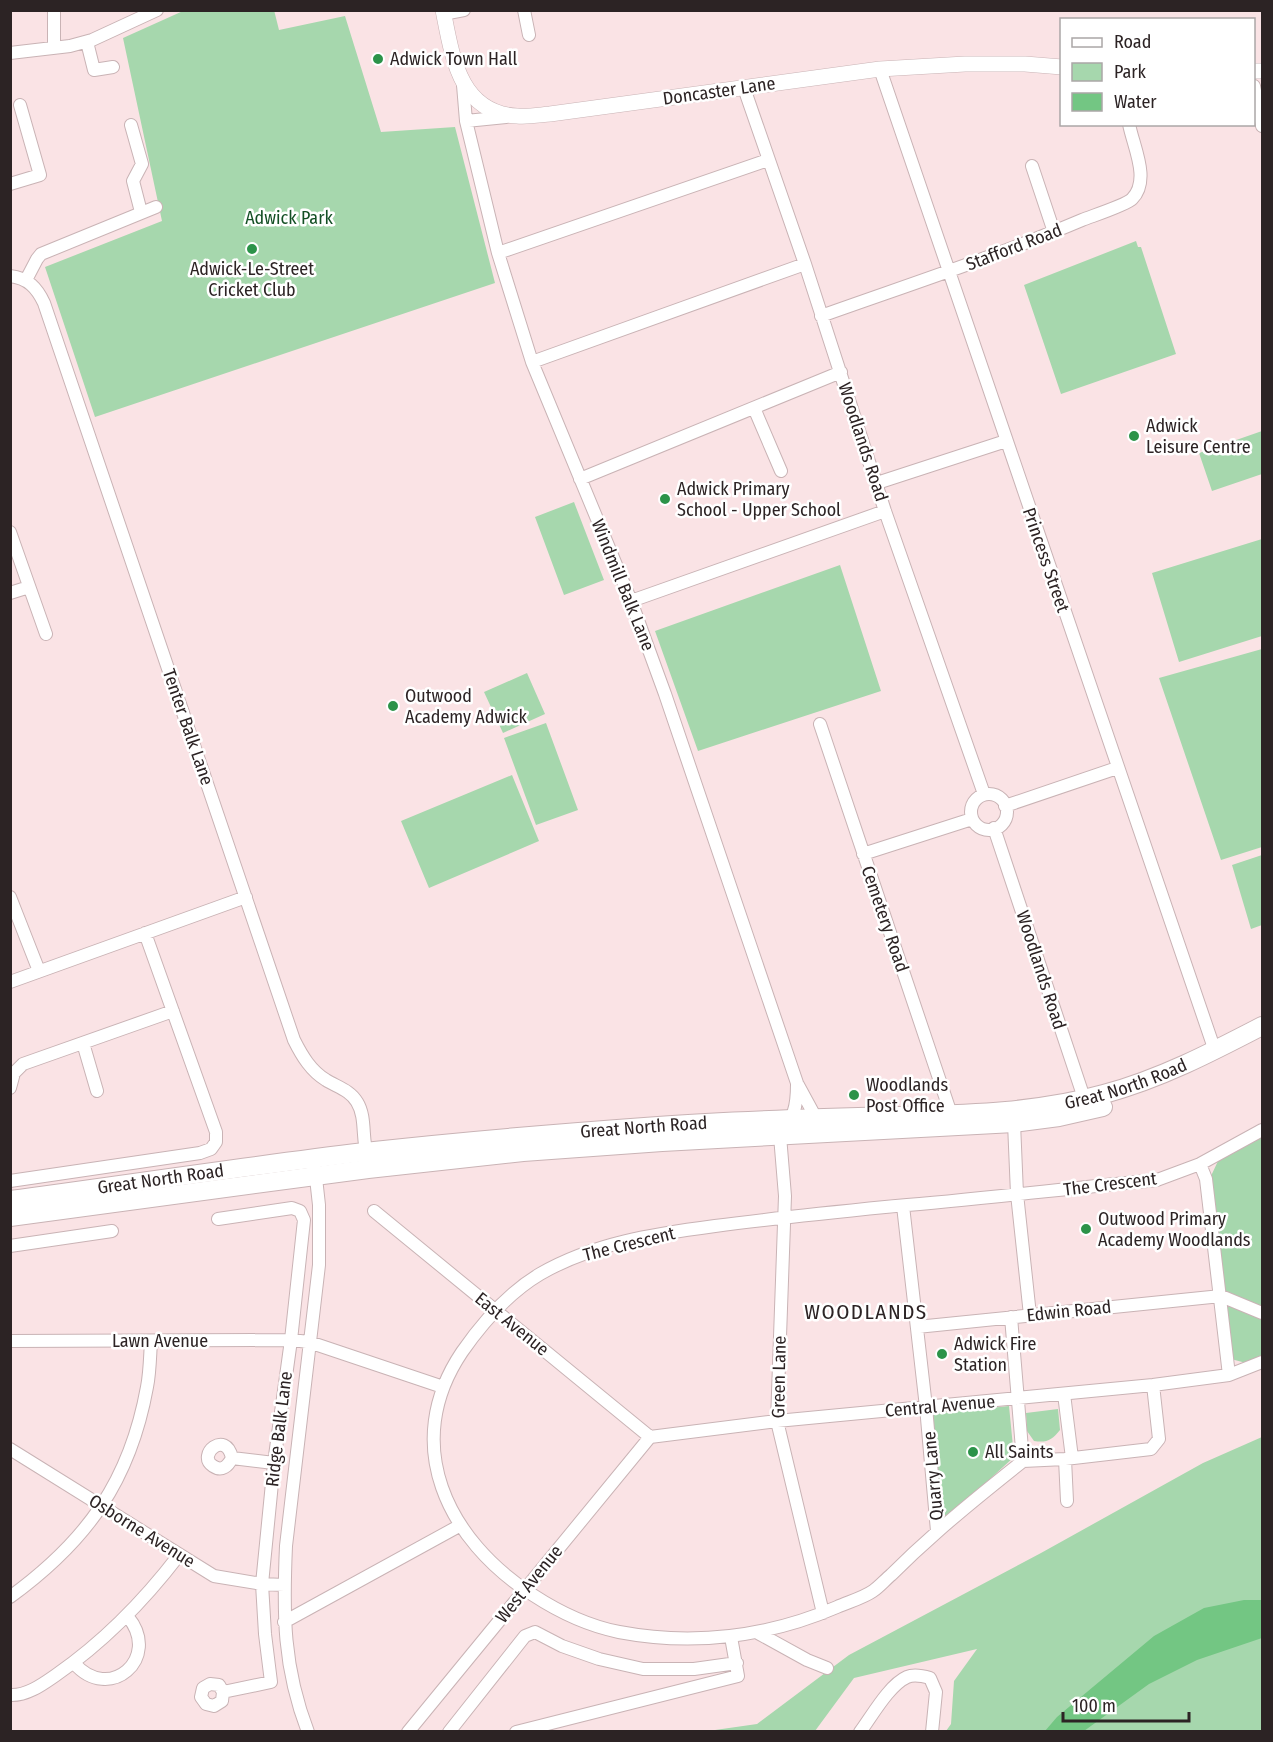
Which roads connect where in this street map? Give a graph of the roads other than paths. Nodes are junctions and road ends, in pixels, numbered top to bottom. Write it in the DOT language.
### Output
graph roads {
  1 [pos="54,10"];
  2 [pos="157,10"];
  3 [pos="464,10"];
  4 [pos="524,10"];
  5 [pos="443,12"];
  6 [pos="529,35"];
  7 [pos="87,42"];
  8 [pos="54,48"];
  9 [pos="10,53"];
  10 [pos="113,67"];
  11 [pos="1060,67"];
  12 [pos="880,69"];
  13 [pos="463,85"];
  14 [pos="744,88"];
  15 [pos="1255,90"];
  16 [pos="20,105"];
  17 [pos="516,116"];
  18 [pos="466,121"];
  19 [pos="131,125"];
  20 [pos="1130,126"];
  21 [pos="1263,126"];
  22 [pos="768,160"];
  23 [pos="1032,166"];
  24 [pos="10,184"];
  25 [pos="156,207"];
  26 [pos="141,212"];
  27 [pos="1054,232"];
  28 [pos="498,253"];
  29 [pos="805,264"];
  30 [pos="947,272"];
  31 [pos="10,276"];
  32 [pos="26,280"];
  33 [pos="820,316"];
  34 [pos="531,362"];
  35 [pos="841,372"];
  36 [pos="754,408"];
  37 [pos="1006,441"];
  38 [pos="780,471"];
  39 [pos="580,479"];
  40 [pos="877,483"];
  41 [pos="885,511"];
  42 [pos="10,532"];
  43 [pos="29,587"];
  44 [pos="10,593"];
  45 [pos="631,601"];
  46 [pos="45,634"];
  47 [pos="820,724"];
  48 [pos="1117,768"];
  49 [pos="984,794"];
  50 [pos="1005,806"];
  51 [pos="972,819"];
  52 [pos="994,828"];
  53 [pos="863,854"];
  54 [pos="10,897"];
  55 [pos="246,897"];
  56 [pos="145,933"];
  57 [pos="39,971"];
  58 [pos="10,982"];
  59 [pos="173,1011"];
  60 [pos="1263,1026"];
  61 [pos="1263,1039"];
  62 [pos="83,1043"];
  63 [pos="1215,1051"];
  64 [pos="797,1083"];
  65 [pos="10,1088"];
  66 [pos="97,1091"];
  67 [pos="1086,1105"];
  68 [pos="951,1114"];
  69 [pos="816,1118"];
  70 [pos="793,1119"];
  71 [pos="1014,1123"];
  72 [pos="1263,1130"];
  73 [pos="780,1136"];
  74 [pos="366,1152"];
  75 [pos="1200,1164"];
  76 [pos="314,1168"];
  77 [pos="380,1168"];
  78 [pos="355,1171"];
  79 [pos="10,1181"];
  80 [pos="1017,1194"];
  81 [pos="10,1200"];
  82 [pos="903,1206"];
  83 [pos="374,1211"];
  84 [pos="784,1216"];
  85 [pos="10,1217"];
  86 [pos="218,1219"];
  87 [pos="112,1231"];
  88 [pos="10,1246"];
  89 [pos="1221,1296"];
  90 [pos="495,1311"];
  91 [pos="1263,1314"];
  92 [pos="1030,1315"];
  93 [pos="1011,1317"];
  94 [pos="917,1327"];
  95 [pos="291,1340"];
  96 [pos="10,1341"];
  97 [pos="151,1341"];
  98 [pos="309,1342"];
  99 [pos="1263,1362"];
  100 [pos="1229,1375"];
  101 [pos="1153,1385"];
  102 [pos="443,1387"];
  103 [pos="1064,1394"];
  104 [pos="1017,1399"];
  105 [pos="926,1407"];
  106 [pos="777,1421"];
  107 [pos="650,1437"];
  108 [pos="10,1449"];
  109 [pos="232,1458"];
  110 [pos="1068,1458"];
  111 [pos="1023,1461"];
  112 [pos="274,1463"];
  113 [pos="1067,1501"];
  114 [pos="102,1506"];
  115 [pos="459,1526"];
  116 [pos="938,1531"];
  117 [pos="179,1555"];
  118 [pos="262,1584"];
  119 [pos="284,1585"];
  120 [pos="525,1590"];
  121 [pos="10,1597"];
  122 [pos="823,1613"];
  123 [pos="128,1617"];
  124 [pos="284,1622"];
  125 [pos="758,1633"];
  126 [pos="731,1637"];
  127 [pos="74,1663"];
  128 [pos="736,1663"];
  129 [pos="827,1668"];
  130 [pos="224,1692"];
  131 [pos="13,1695"];
  132 [pos="308,1731"];
  133 [pos="408,1731"];
  134 [pos="449,1731"];
  135 [pos="516,1731"];
  136 [pos="860,1731"];
  137 [pos="932,1731"];
  1 -- 8 [label="street"];
  2 -- 7 [label="street"];
  3 -- 5 [label="street"];
  4 -- 6 [label="street"];
  5 -- 13 [label="main road, Doncaster Lane"];
  7 -- 8 [label="street"];
  7 -- 10 [label="street"];
  8 -- 9 [label="street"];
  11 -- 12 [label="main road, Doncaster Lane"];
  12 -- 14 [label="main road, Doncaster Lane"];
  12 -- 30 [label="street, Princess Street"];
  13 -- 17 [label="main road, Doncaster Lane"];
  13 -- 18 [label="street, Windmill Balk Lane"];
  14 -- 17 [label="main road, Doncaster Lane"];
  14 -- 22 [label="street, Woodlands Road"];
  15 -- 21 [label="street"];
  16 -- 24 [label="street"];
  17 -- 18 [label="street"];
  18 -- 28 [label="street, Windmill Balk Lane"];
  19 -- 26 [label="street"];
  20 -- 27 [label="street, Stafford Road"];
  22 -- 28 [label="street"];
  22 -- 29 [label="street, Woodlands Road"];
  23 -- 27 [label="street"];
  25 -- 26 [label="street"];
  26 -- 32 [label="street"];
  27 -- 30 [label="street, Stafford Road"];
  28 -- 34 [label="street, Windmill Balk Lane"];
  29 -- 33 [label="street, Woodlands Road"];
  29 -- 34 [label="street"];
  30 -- 33 [label="street, Stafford Road"];
  30 -- 37 [label="street, Princess Street"];
  31 -- 32 [label="street"];
  32 -- 55 [label="street, Tenter Balk Lane"];
  33 -- 35 [label="street, Woodlands Road"];
  34 -- 39 [label="street, Windmill Balk Lane"];
  35 -- 36 [label="street"];
  35 -- 40 [label="street, Woodlands Road"];
  36 -- 38 [label="street"];
  36 -- 39 [label="street"];
  37 -- 40 [label="street"];
  37 -- 48 [label="street, Princess Street"];
  39 -- 45 [label="street, Windmill Balk Lane"];
  40 -- 41 [label="street, Woodlands Road"];
  41 -- 45 [label="street"];
  41 -- 49 [label="street, Woodlands Road"];
  42 -- 43 [label="street"];
  43 -- 44 [label="street"];
  43 -- 46 [label="street"];
  45 -- 64 [label="street, Windmill Balk Lane"];
  47 -- 53 [label="street, Cemetery Road"];
  48 -- 50 [label="street"];
  48 -- 63 [label="street, Princess Street"];
  49 -- 50 [label="street"];
  49 -- 51 [label="street"];
  50 -- 52 [label="street"];
  51 -- 52 [label="street"];
  51 -- 53 [label="street"];
  52 -- 67 [label="street, Woodlands Road"];
  53 -- 68 [label="street, Cemetery Road"];
  54 -- 57 [label="street"];
  55 -- 56 [label="street"];
  55 -- 74 [label="street, Tenter Balk Lane"];
  56 -- 57 [label="street"];
  56 -- 59 [label="street"];
  57 -- 58 [label="street"];
  59 -- 62 [label="street"];
  59 -- 79 [label="street"];
  60 -- 63 [label="highway, Great North Road"];
  61 -- 67 [label="highway, Great North Road"];
  62 -- 65 [label="street"];
  62 -- 66 [label="street"];
  63 -- 67 [label="highway, Great North Road"];
  64 -- 69 [label="street, Windmill Balk Lane"];
  64 -- 70 [label="street, Windmill Balk Lane"];
  67 -- 68 [label="highway, Great North Road"];
  67 -- 71 [label="highway, Great North Road"];
  68 -- 69 [label="highway, Great North Road"];
  69 -- 70 [label="highway, Great North Road"];
  70 -- 73 [label="street"];
  70 -- 74 [label="highway, Great North Road"];
  71 -- 73 [label="highway, Great North Road"];
  71 -- 80 [label="street"];
  72 -- 75 [label="street, The Crescent"];
  73 -- 77 [label="highway, Great North Road"];
  73 -- 84 [label="street, Green Lane"];
  74 -- 76 [label="highway, Great North Road"];
  74 -- 77 [label="street"];
  74 -- 78 [label="street"];
  75 -- 80 [label="street, The Crescent"];
  75 -- 89 [label="street"];
  76 -- 78 [label="highway, Great North Road"];
  76 -- 81 [label="highway, Great North Road"];
  76 -- 85 [label="highway, Great North Road"];
  76 -- 98 [label="street, Ridge Balk Lane"];
  77 -- 78 [label="highway, Great North Road"];
  80 -- 82 [label="street, The Crescent"];
  80 -- 92 [label="street"];
  82 -- 84 [label="street, The Crescent"];
  82 -- 94 [label="street, Quarry Lane"];
  83 -- 90 [label="street, East Avenue"];
  84 -- 90 [label="street, The Crescent"];
  84 -- 106 [label="street, Green Lane"];
  86 -- 95 [label="street, Ridge Balk Lane"];
  87 -- 88 [label="street"];
  89 -- 91 [label="street"];
  89 -- 92 [label="street, Edwin Road"];
  89 -- 100 [label="street"];
  90 -- 102 [label="street, The Crescent"];
  90 -- 107 [label="street, East Avenue"];
  92 -- 93 [label="street, Edwin Road"];
  93 -- 94 [label="street, Edwin Road"];
  93 -- 104 [label="street"];
  94 -- 105 [label="street, Quarry Lane"];
  95 -- 97 [label="street, Lawn Avenue"];
  95 -- 98 [label="street, Lawn Avenue"];
  95 -- 112 [label="street, Ridge Balk Lane"];
  96 -- 97 [label="street, Lawn Avenue"];
  97 -- 114 [label="street"];
  98 -- 102 [label="street, Lawn Avenue"];
  98 -- 119 [label="street, Ridge Balk Lane"];
  99 -- 100 [label="street, Central Avenue"];
  100 -- 101 [label="street, Central Avenue"];
  101 -- 103 [label="street, Central Avenue"];
  101 -- 110 [label="street"];
  102 -- 115 [label="street, The Crescent"];
  103 -- 104 [label="street, Central Avenue"];
  103 -- 110 [label="street"];
  104 -- 105 [label="street, Central Avenue"];
  104 -- 111 [label="street"];
  105 -- 106 [label="street, Central Avenue"];
  105 -- 116 [label="street, Quarry Lane"];
  106 -- 107 [label="street, Central Avenue"];
  106 -- 122 [label="street, Green Lane"];
  107 -- 120 [label="street, West Avenue"];
  108 -- 114 [label="street, Osborne Avenue"];
  109 -- 112 [label="street"];
  110 -- 111 [label="street"];
  110 -- 113 [label="street"];
  111 -- 116 [label="street, The Crescent"];
  112 -- 118 [label="street, Ridge Balk Lane"];
  114 -- 117 [label="street, Osborne Avenue"];
  114 -- 121 [label="street"];
  115 -- 120 [label="street, The Crescent"];
  115 -- 124 [label="street"];
  116 -- 122 [label="street, The Crescent"];
  117 -- 118 [label="street, Osborne Avenue"];
  117 -- 123 [label="street"];
  118 -- 119 [label="street, Osborne Avenue"];
  118 -- 130 [label="street, Ridge Balk Lane"];
  119 -- 124 [label="street, Ridge Balk Lane"];
  120 -- 126 [label="street, The Crescent"];
  120 -- 133 [label="street, West Avenue"];
  122 -- 125 [label="street, The Crescent"];
  123 -- 127 [label="street"];
  123 -- 127 [label="street"];
  124 -- 132 [label="street, Ridge Balk Lane"];
  125 -- 126 [label="street, The Crescent"];
  125 -- 129 [label="street"];
  126 -- 128 [label="street"];
  127 -- 131 [label="street"];
  128 -- 134 [label="street"];
  128 -- 135 [label="street"];
  136 -- 137 [label="street"];
}
